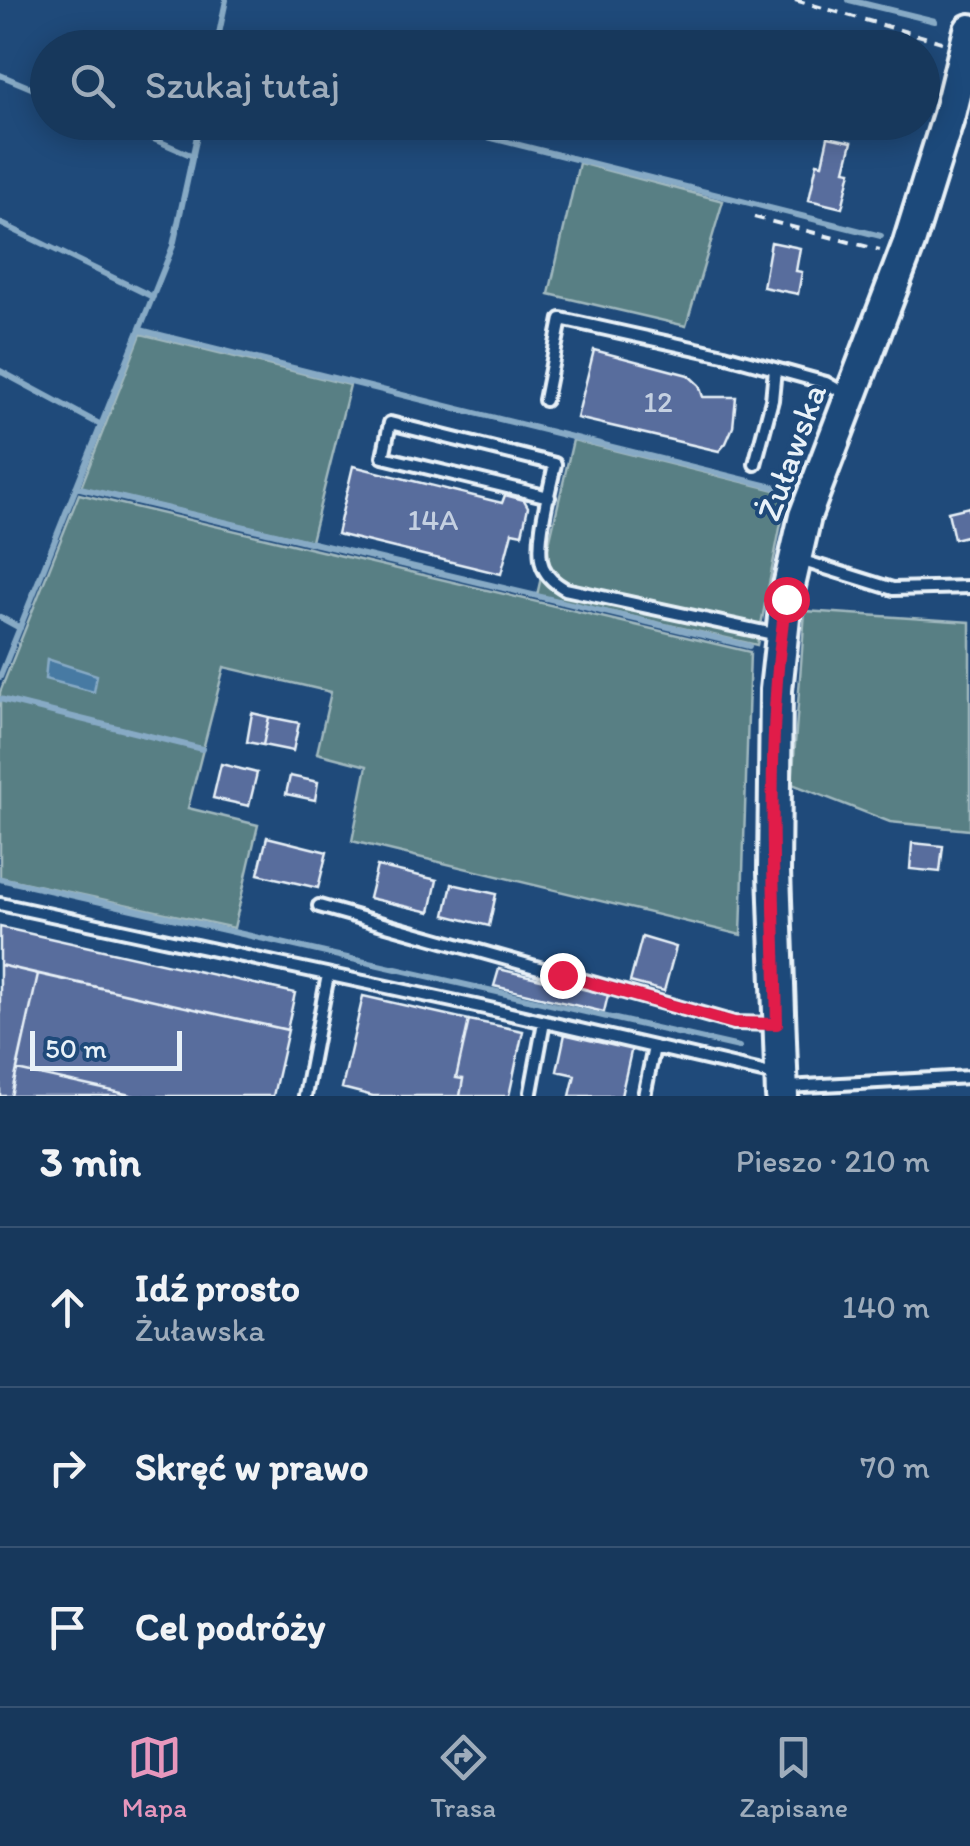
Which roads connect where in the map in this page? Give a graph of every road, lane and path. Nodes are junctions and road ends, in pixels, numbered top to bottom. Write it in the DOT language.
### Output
graph roads {
  1 [pos="795,0"];
  2 [pos="925,30"];
  3 [pos="940,34"];
  4 [pos="968,40"];
  5 [pos="754,217"];
  6 [pos="904,257"];
  7 [pos="775,369"];
  8 [pos="850,396"];
  9 [pos="544,400"];
  10 [pos="755,464"];
  11 [pos="549,497"];
  12 [pos="794,558"];
  13 [pos="970,586"];
  14 [pos="780,635"];
  15 [pos="0,904"];
  16 [pos="319,906"];
  17 [pos="328,975"];
  18 [pos="544,1022"];
  19 [pos="777,1024"];
  20 [pos="654,1047"];
  21 [pos="970,1077"];
  22 [pos="781,1086"];
  23 [pos="531,1092"];
  24 [pos="305,1096"];
  25 [pos="644,1096"];
  1 -- 2 [label="path"];
  3 -- 4 [label="path"];
  4 -- 6 [label="street, Żuławska"];
  5 -- 6 [label="path"];
  6 -- 8 [label="street, Żuławska"];
  7 -- 8 [label="lane"];
  7 -- 9 [label="lane"];
  7 -- 10 [label="lane"];
  8 -- 12 [label="street, Żuławska"];
  11 -- 11 [label="lane"];
  11 -- 14 [label="lane"];
  12 -- 13 [label="lane"];
  12 -- 14 [label="street, Żuławska"];
  14 -- 19 [label="street, Żuławska"];
  15 -- 17 [label="lane"];
  16 -- 19 [label="lane"];
  17 -- 18 [label="lane"];
  17 -- 24 [label="lane"];
  18 -- 20 [label="lane"];
  18 -- 23 [label="lane"];
  19 -- 22 [label="street, Żuławska"];
  20 -- 22 [label="lane"];
  20 -- 25 [label="lane"];
  21 -- 22 [label="lane"];
}
